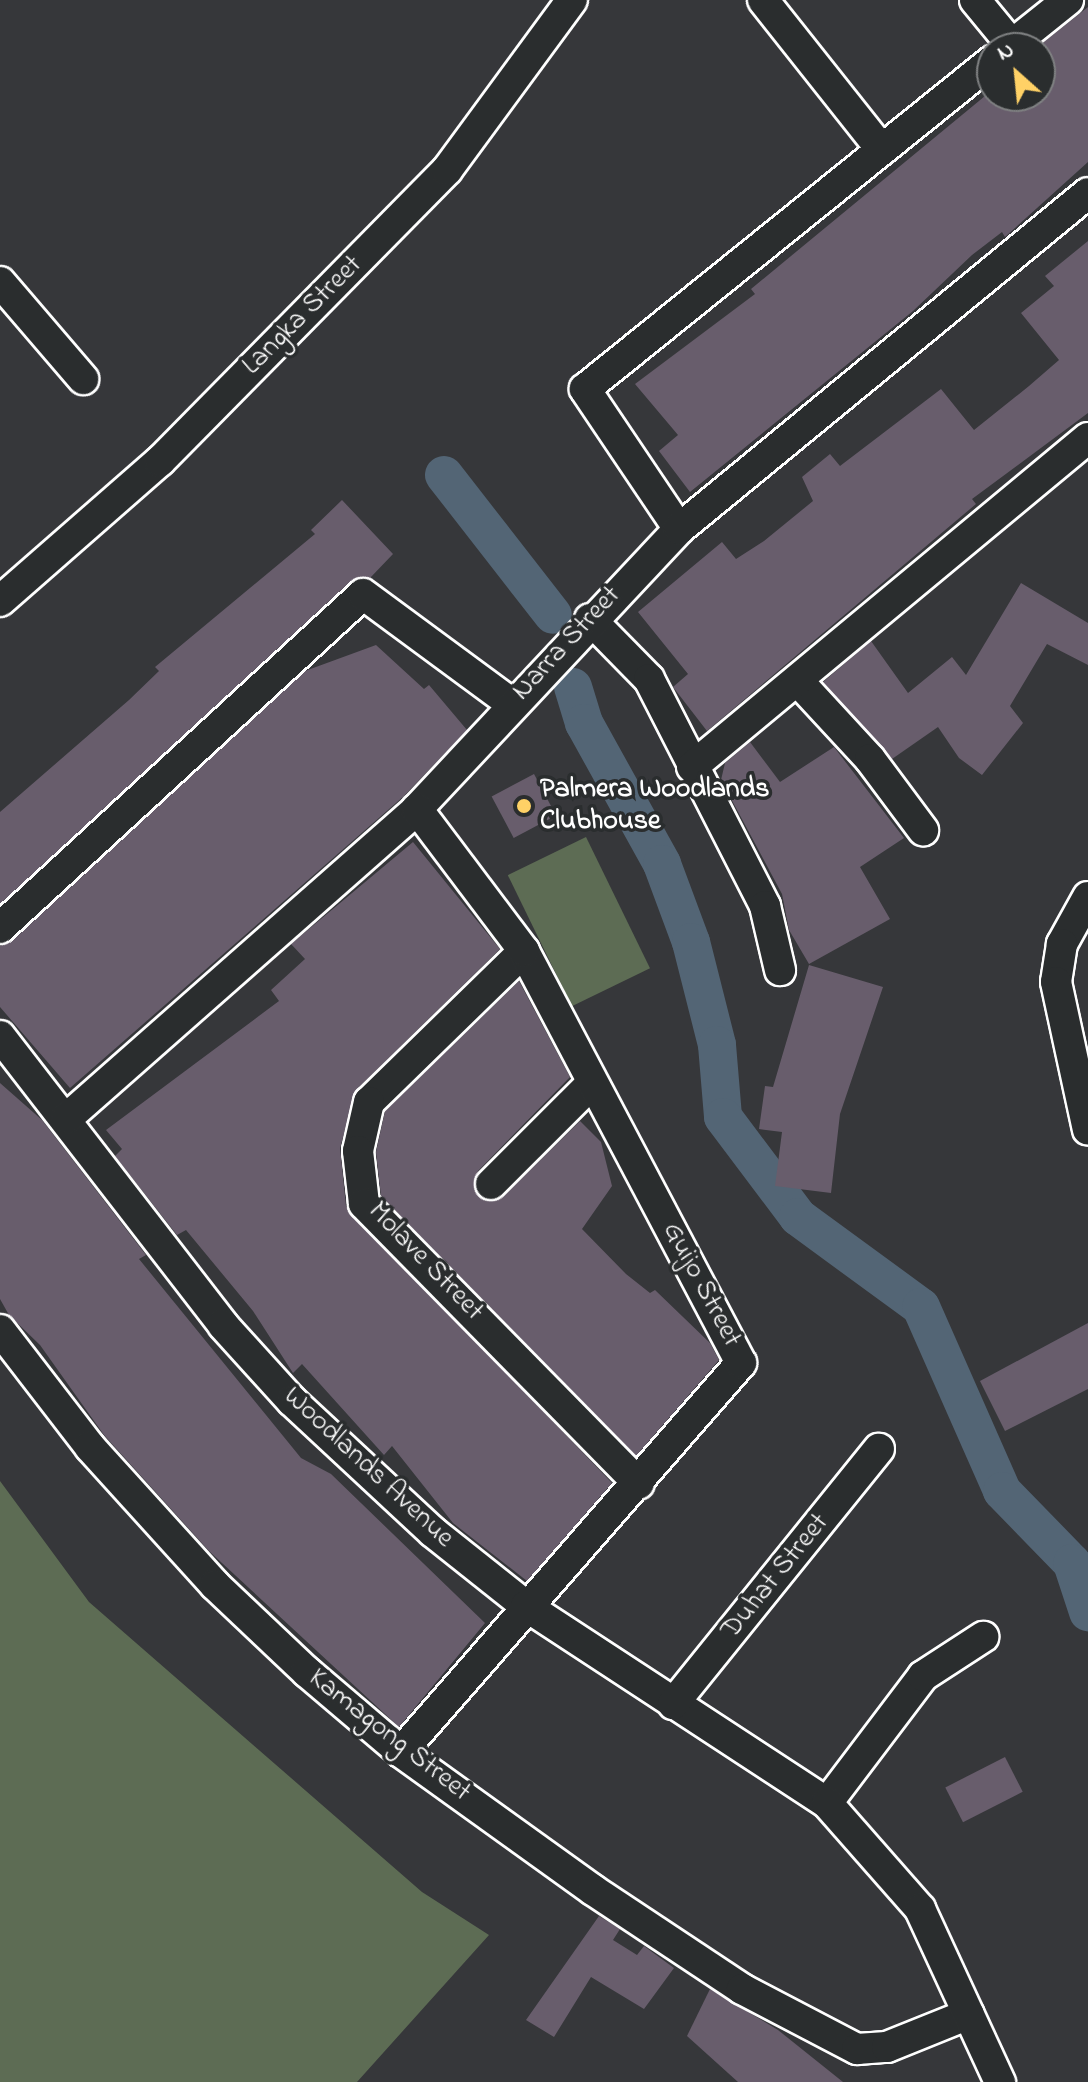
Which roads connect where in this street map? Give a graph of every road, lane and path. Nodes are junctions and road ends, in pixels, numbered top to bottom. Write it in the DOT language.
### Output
graph roads {
  1 [pos="572,0"];
  2 [pos="763,0"];
  3 [pos="975,0"];
  4 [pos="1068,0"];
  5 [pos="993,32"];
  6 [pos="1028,32"];
  7 [pos="976,74"];
  8 [pos="882,150"];
  9 [pos="1088,193"];
  10 [pos="0,282"];
  11 [pos="83,379"];
  12 [pos="1088,438"];
  13 [pos="679,529"];
  14 [pos="0,601"];
  15 [pos="590,619"];
  16 [pos="798,681"];
  17 [pos="511,703"];
  18 [pos="692,767"];
  19 [pos="417,809"];
  20 [pos="923,830"];
  21 [pos="1088,897"];
  22 [pos="0,928"];
  23 [pos="524,951"];
  24 [pos="780,970"];
  25 [pos="0,1036"];
  26 [pos="592,1083"];
  27 [pos="67,1118"];
  28 [pos="1088,1130"];
  29 [pos="491,1184"];
  30 [pos="0,1330"];
  31 [pos="879,1449"];
  32 [pos="639,1484"];
  33 [pos="526,1606"];
  34 [pos="983,1637"];
  35 [pos="673,1704"];
  36 [pos="401,1752"];
  37 [pos="827,1803"];
  38 [pos="969,2014"];
  39 [pos="1000,2082"];
  1 -- 14 [label="street, Langka Street"];
  2 -- 8 [label="street"];
  3 -- 5 [label="street"];
  4 -- 6 [label="street"];
  7 -- 8 [label="street"];
  8 -- 13 [label="street"];
  9 -- 13 [label="street, Narra Street"];
  10 -- 11 [label="street"];
  12 -- 16 [label="street"];
  13 -- 15 [label="street, Narra Street"];
  15 -- 17 [label="street, Narra Street"];
  15 -- 18 [label="street"];
  16 -- 18 [label="street"];
  16 -- 20 [label="street"];
  17 -- 19 [label="street, Narra Street"];
  17 -- 22 [label="street"];
  18 -- 24 [label="street"];
  19 -- 23 [label="street, Guijo Street"];
  19 -- 27 [label="street, Narra Street"];
  21 -- 28 [label="street"];
  23 -- 26 [label="street, Guijo Street"];
  23 -- 32 [label="street, Molave Street"];
  25 -- 27 [label="street, Woodlands Avenue"];
  26 -- 29 [label="street"];
  26 -- 32 [label="street, Guijo Street"];
  27 -- 33 [label="street, Woodlands Avenue"];
  30 -- 36 [label="street, Kamagong Street"];
  31 -- 35 [label="street, Duhat Street"];
  32 -- 33 [label="street, Guijo Street"];
  33 -- 35 [label="street, Woodlands Avenue"];
  33 -- 36 [label="street, Guijo Street"];
  34 -- 37 [label="street"];
  35 -- 37 [label="street, Woodlands Avenue"];
  36 -- 38 [label="street, Kamagong Street"];
  37 -- 38 [label="street, Woodlands Avenue"];
  38 -- 39 [label="street, Woodlands Avenue"];
}
